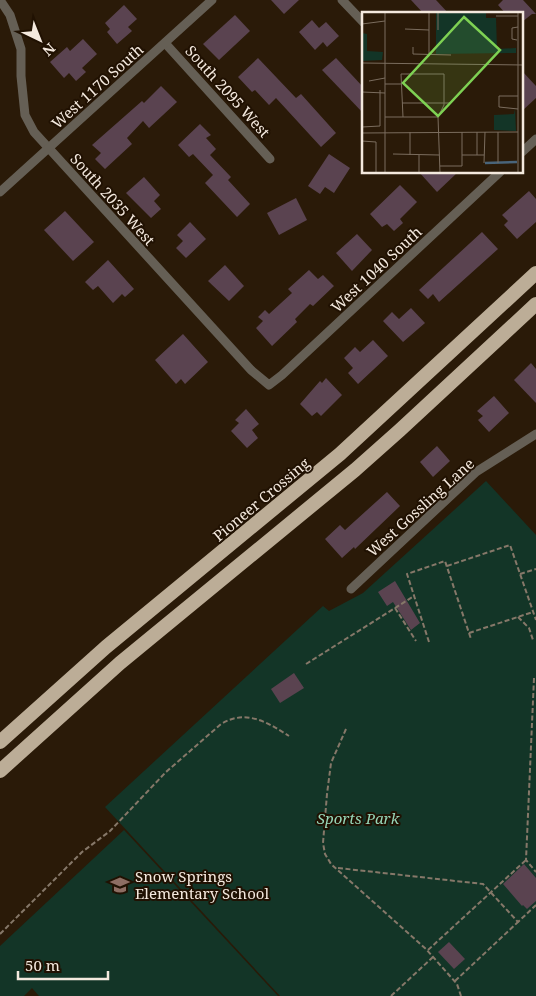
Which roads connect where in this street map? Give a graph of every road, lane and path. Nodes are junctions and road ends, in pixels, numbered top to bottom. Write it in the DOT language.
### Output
graph roads {
  1 [pos="0,0"];
  2 [pos="212,0"];
  3 [pos="342,0"];
  4 [pos="362,21"];
  5 [pos="165,43"];
  6 [pos="536,139"];
  7 [pos="48,149"];
  8 [pos="524,150"];
  9 [pos="270,159"];
  10 [pos="498,174"];
  11 [pos="0,192"];
  12 [pos="536,273"];
  13 [pos="536,304"];
  14 [pos="269,385"];
  15 [pos="536,434"];
  16 [pos="447,566"];
  17 [pos="536,569"];
  18 [pos="520,574"];
  19 [pos="351,589"];
  20 [pos="414,596"];
  21 [pos="395,608"];
  22 [pos="533,612"];
  23 [pos="518,617"];
  24 [pos="536,620"];
  25 [pos="469,633"];
  26 [pos="471,639"];
  27 [pos="533,640"];
  28 [pos="416,641"];
  29 [pos="429,642"];
  30 [pos="306,664"];
  31 [pos="534,678"];
  32 [pos="346,729"];
  33 [pos="289,736"];
  34 [pos="0,742"];
  35 [pos="0,771"];
  36 [pos="526,860"];
  37 [pos="337,868"];
  38 [pos="536,872"];
  39 [pos="490,892"];
  40 [pos="536,905"];
  41 [pos="518,922"];
  42 [pos="0,934"];
  43 [pos="427,950"];
  44 [pos="433,957"];
  45 [pos="455,981"];
  46 [pos="391,996"];
  47 [pos="461,996"];
  1 -- 7 [label="street, South 2035 West"];
  2 -- 5 [label="street, West 1170 South"];
  3 -- 4 [label="street"];
  5 -- 7 [label="street, West 1170 South"];
  5 -- 9 [label="street, South 2095 West"];
  6 -- 8 [label="street"];
  7 -- 11 [label="street, West 1170 South"];
  7 -- 14 [label="street, South 2035 West"];
  10 -- 14 [label="street, West 1040 South"];
  12 -- 34 [label="highway, Pioneer Crossing"];
  13 -- 35 [label="highway"];
  15 -- 19 [label="street, West Gossling Lane"];
  16 -- 18 [label="path"];
  16 -- 20 [label="path"];
  16 -- 25 [label="path"];
  17 -- 18 [label="path"];
  18 -- 22 [label="path"];
  20 -- 21 [label="path"];
  20 -- 29 [label="path"];
  21 -- 28 [label="path"];
  21 -- 30 [label="path"];
  22 -- 23 [label="path"];
  22 -- 24 [label="path"];
  23 -- 25 [label="path"];
  23 -- 27 [label="path"];
  25 -- 26 [label="path"];
  31 -- 36 [label="path"];
  32 -- 37 [label="path"];
  33 -- 42 [label="path"];
  36 -- 38 [label="path"];
  36 -- 39 [label="path"];
  37 -- 39 [label="path"];
  37 -- 43 [label="path"];
  39 -- 41 [label="path"];
  39 -- 43 [label="path"];
  40 -- 41 [label="path"];
  41 -- 45 [label="path"];
  43 -- 44 [label="path"];
  44 -- 45 [label="path"];
  44 -- 46 [label="path"];
  45 -- 47 [label="path"];
}
